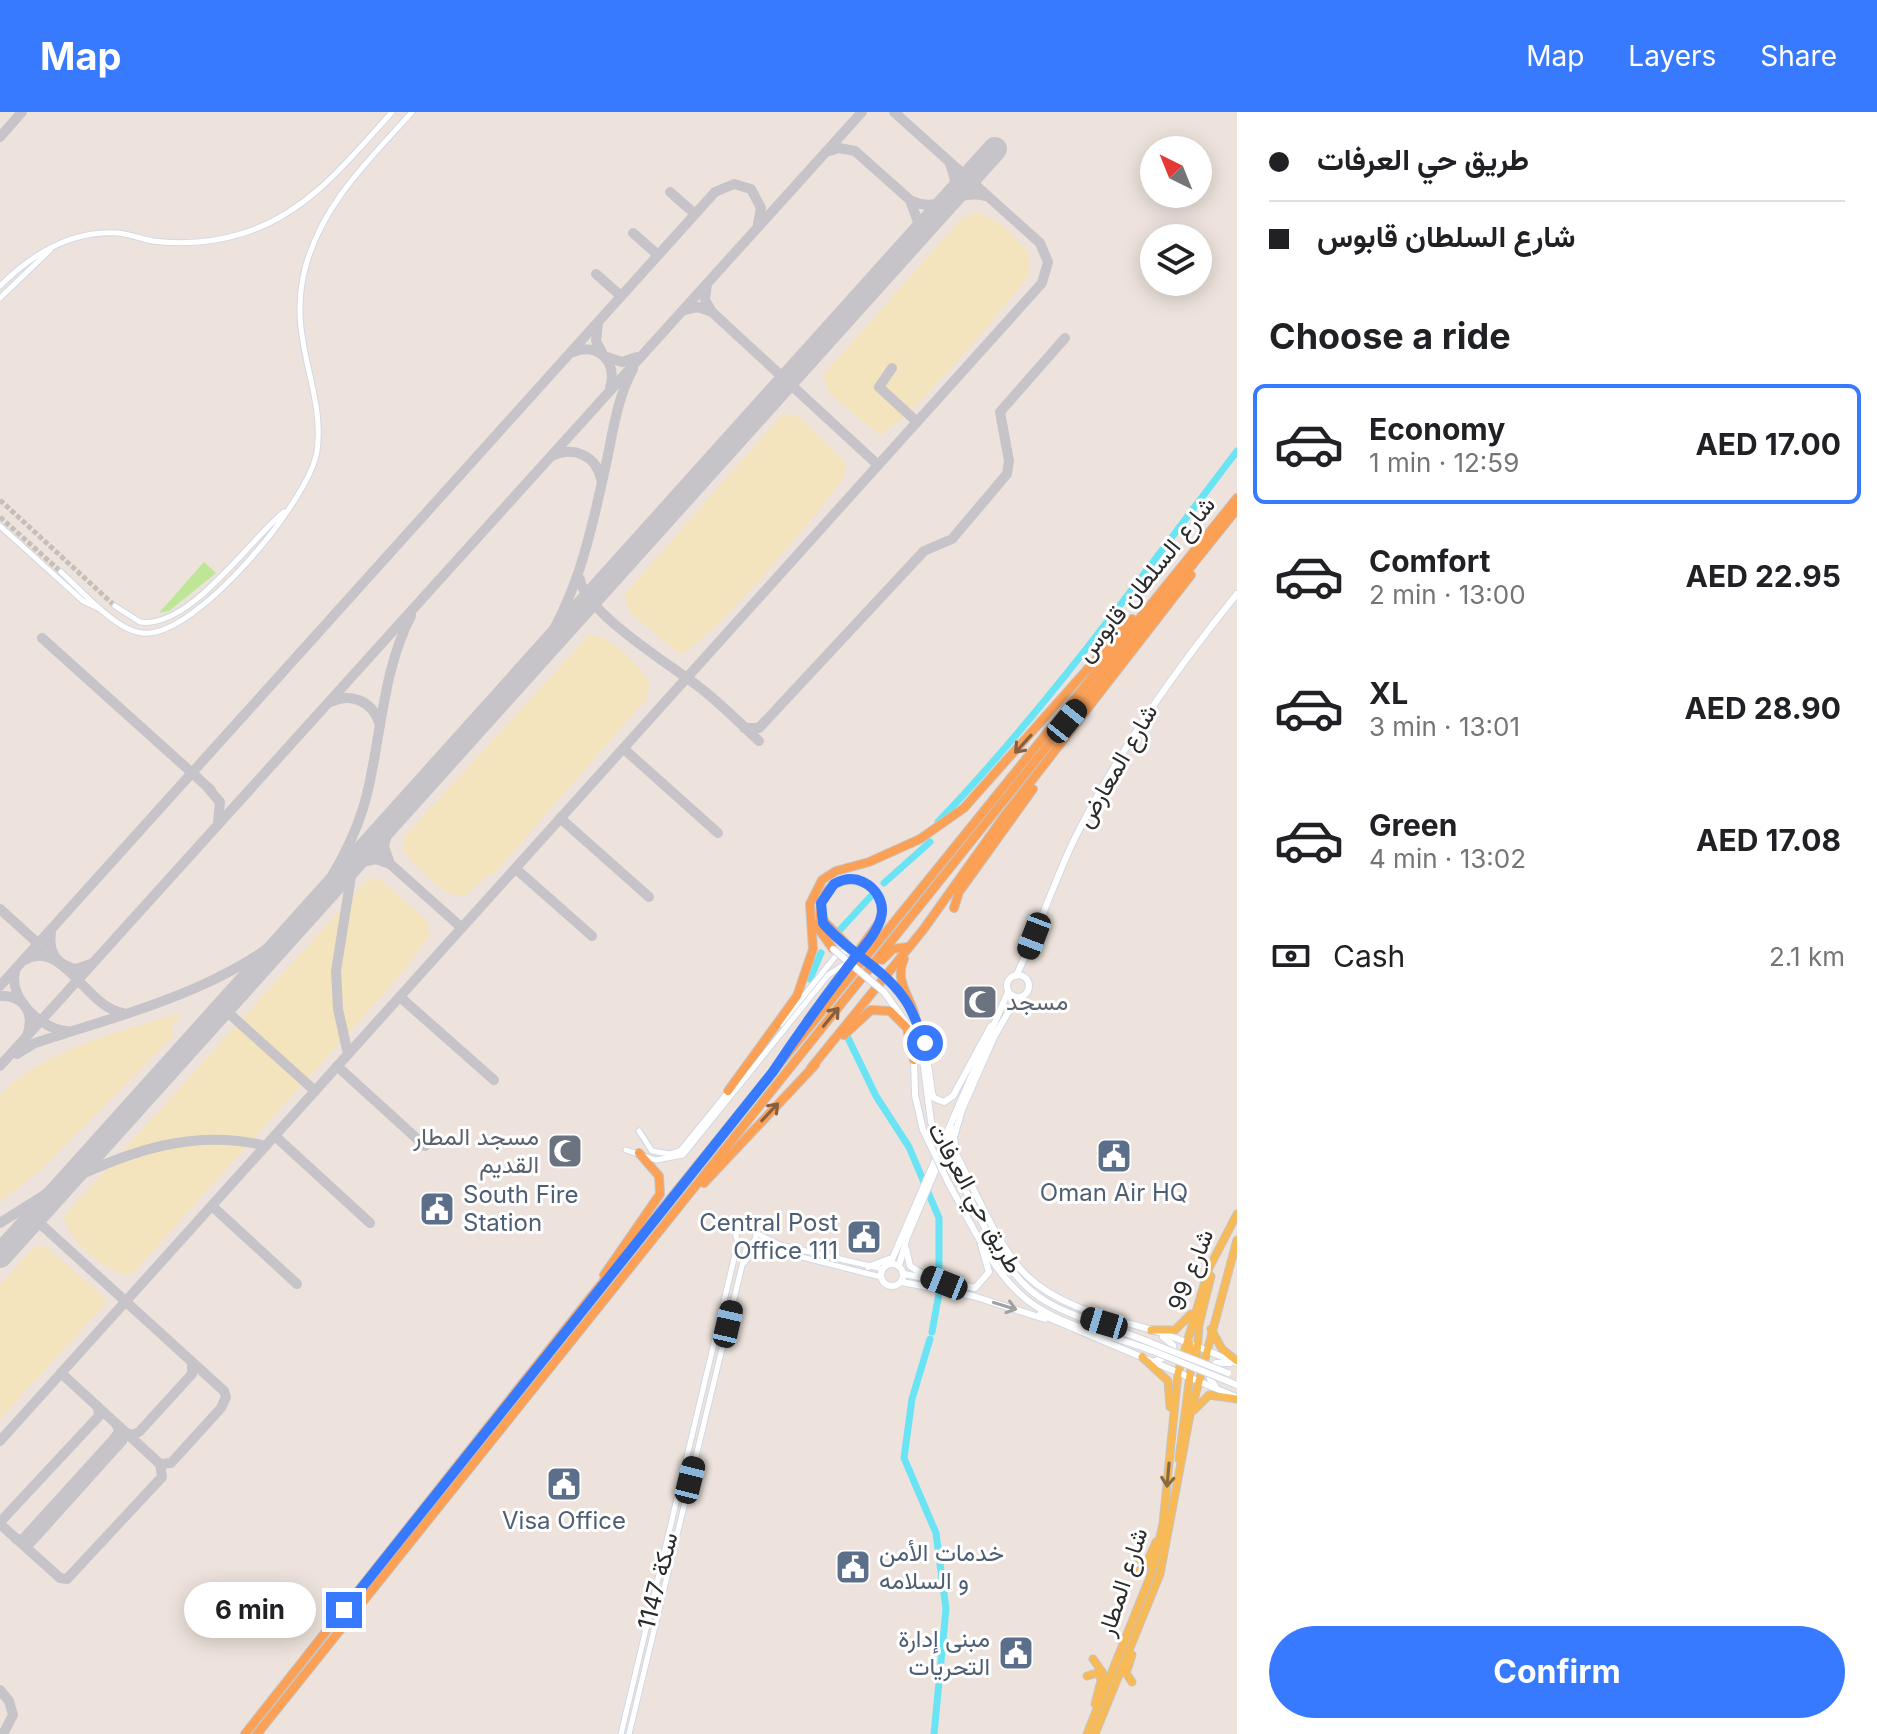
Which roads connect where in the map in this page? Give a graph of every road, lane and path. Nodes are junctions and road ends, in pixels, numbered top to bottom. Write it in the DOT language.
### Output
graph roads {
  1 [pos="392,112"];
  2 [pos="412,112"];
  3 [pos="56,244"];
  4 [pos="0,286"];
  5 [pos="0,298"];
  6 [pos="1237,498"];
  7 [pos="285,512"];
  8 [pos="1237,512"];
  9 [pos="0,526"];
  10 [pos="1204,538"];
  11 [pos="61,572"];
  12 [pos="1237,594"];
  13 [pos="115,606"];
  14 [pos="108,613"];
  15 [pos="1080,722"];
  16 [pos="954,908"];
  17 [pos="814,920"];
  18 [pos="923,930"];
  19 [pos="908,947"];
  20 [pos="836,952"];
  21 [pos="854,952"];
  22 [pos="848,962"];
  23 [pos="1020,977"];
  24 [pos="888,981"];
  25 [pos="856,986"];
  26 [pos="881,989"];
  27 [pos="1008,992"];
  28 [pos="1017,997"];
  29 [pos="998,1017"];
  30 [pos="918,1025"];
  31 [pos="914,1060"];
  32 [pos="811,1068"];
  33 [pos="745,1072"];
  34 [pos="772,1073"];
  35 [pos="728,1091"];
  36 [pos="962,1110"];
  37 [pos="639,1131"];
  38 [pos="626,1150"];
  39 [pos="639,1153"];
  40 [pos="931,1173"];
  41 [pos="920,1198"];
  42 [pos="1237,1214"];
  43 [pos="974,1227"];
  44 [pos="660,1230"];
  45 [pos="756,1233"];
  46 [pos="907,1237"];
  47 [pos="1237,1240"];
  48 [pos="738,1242"];
  49 [pos="749,1245"];
  50 [pos="897,1245"];
  51 [pos="1218,1246"];
  52 [pos="772,1250"];
  53 [pos="894,1265"];
  54 [pos="741,1267"];
  55 [pos="868,1267"];
  56 [pos="883,1269"];
  57 [pos="881,1277"];
  58 [pos="903,1278"];
  59 [pos="944,1283"];
  60 [pos="1025,1286"];
  61 [pos="1021,1295"];
  62 [pos="590,1298"];
  63 [pos="1073,1304"];
  64 [pos="1194,1309"];
  65 [pos="1058,1322"];
  66 [pos="1211,1329"];
  67 [pos="1151,1330"];
  68 [pos="1195,1346"];
  69 [pos="1154,1348"];
  70 [pos="1142,1357"];
  71 [pos="1151,1361"];
  72 [pos="1237,1363"];
  73 [pos="1178,1373"];
  74 [pos="1226,1376"];
  75 [pos="1237,1376"];
  76 [pos="1195,1380"];
  77 [pos="1237,1385"];
  78 [pos="1219,1390"];
  79 [pos="1237,1398"];
  80 [pos="1190,1415"];
  81 [pos="1172,1424"];
  82 [pos="1179,1473"];
  83 [pos="1163,1524"];
  84 [pos="1136,1556"];
  85 [pos="1146,1565"];
  86 [pos="1132,1573"];
  87 [pos="1134,1640"];
  88 [pos="1093,1659"];
  89 [pos="1087,1676"];
  90 [pos="1102,1680"];
  91 [pos="1132,1682"];
  92 [pos="245,1734"];
  93 [pos="257,1734"];
  94 [pos="621,1734"];
  95 [pos="629,1734"];
  96 [pos="1087,1734"];
  97 [pos="1095,1734"];
  1 -- 3 [label="street"];
  2 -- 7 [label="street"];
  3 -- 4 [label="street"];
  3 -- 5 [label="street"];
  6 -- 10 [label="highway, شارع السلطان قابوس"];
  7 -- 13 [label="street"];
  7 -- 14 [label="street"];
  8 -- 15 [label="highway"];
  8 -- 25 [label="highway, شارع السلطان قابوس"];
  9 -- 14 [label="street"];
  10 -- 17 [label="highway, one-way"];
  10 -- 34 [label="highway, شارع السلطان قابوس"];
  11 -- 14 [label="street"];
  12 -- 23 [label="main road, شارع المعارض"];
  15 -- 16 [label="highway"];
  15 -- 18 [label="highway"];
  17 -- 20 [label="highway"];
  17 -- 21 [label="highway"];
  17 -- 33 [label="highway"];
  17 -- 34 [label="highway"];
  18 -- 24 [label="highway"];
  18 -- 30 [label="highway"];
  19 -- 25 [label="highway"];
  20 -- 21 [label="street, bridge"];
  20 -- 22 [label="main road, طريق حي العرفات, bridge"];
  20 -- 33 [label="street"];
  21 -- 24 [label="main road, طريق حي العرفات, bridge"];
  22 -- 26 [label="main road, طريق حي العرفات, bridge"];
  22 -- 33 [label="street"];
  23 -- 27 [label="main road"];
  23 -- 28 [label="main road"];
  24 -- 26 [label="highway, bridge"];
  24 -- 30 [label="main road, طريق حي العرفات"];
  44 -- 25 [label="highway, شارع السلطان قابوس, one-way"];
  26 -- 31 [label="main road, طريق حي العرفات"];
  26 -- 32 [label="highway"];
  27 -- 28 [label="main road"];
  27 -- 29 [label="main road"];
  28 -- 36 [label="main road"];
  29 -- 30 [label="main road"];
  29 -- 40 [label="main road"];
  30 -- 60 [label="main road, طريق حي العرفات, bridge"];
  31 -- 32 [label="highway"];
  31 -- 43 [label="main road, طريق حي العرفات, bridge"];
  44 -- 32 [label="highway, one-way"];
  33 -- 35 [label="highway"];
  33 -- 39 [label="street"];
  34 -- 62 [label="highway, شارع السلطان قابوس"];
  35 -- 37 [label="street"];
  36 -- 40 [label="main road"];
  36 -- 63 [label="main road"];
  38 -- 39 [label="street"];
  39 -- 62 [label="highway"];
  40 -- 41 [label="main road"];
  41 -- 46 [label="main road"];
  41 -- 50 [label="main road"];
  42 -- 51 [label="main road, 99 شارع"];
  43 -- 59 [label="main road"];
  43 -- 61 [label="main road, طريق حي العرفات"];
  44 -- 93 [label="highway, شارع السلطان قابوس"];
  45 -- 48 [label="street"];
  45 -- 49 [label="street"];
  45 -- 55 [label="street"];
  46 -- 53 [label="main road"];
  46 -- 59 [label="main road"];
  47 -- 66 [label="main road, 99 شارع"];
  48 -- 49 [label="street"];
  48 -- 94 [label="street, سكة 1147"];
  49 -- 52 [label="street"];
  49 -- 54 [label="street, سكة 1147"];
  50 -- 53 [label="main road"];
  50 -- 55 [label="main road"];
  51 -- 64 [label="main road, 99 شارع"];
  51 -- 68 [label="main road"];
  52 -- 54 [label="street"];
  52 -- 57 [label="street"];
  53 -- 56 [label="main road"];
  53 -- 58 [label="main road"];
  54 -- 95 [label="street, سكة 1147"];
  55 -- 56 [label="street"];
  56 -- 57 [label="main road"];
  57 -- 58 [label="main road"];
  58 -- 59 [label="main road"];
  58 -- 65 [label="main road, one-way"];
  60 -- 63 [label="main road"];
  60 -- 69 [label="main road, طريق حي العرفات"];
  61 -- 65 [label="main road"];
  61 -- 69 [label="main road, طريق حي العرفات"];
  62 -- 92 [label="highway, شارع السلطان قابوس"];
  63 -- 67 [label="main road"];
  64 -- 67 [label="main road"];
  64 -- 68 [label="main road, 99 شارع"];
  65 -- 70 [label="main road"];
  66 -- 68 [label="main road, 99 شارع"];
  66 -- 72 [label="main road"];
  67 -- 68 [label="main road"];
  67 -- 71 [label="main road"];
  68 -- 72 [label="main road"];
  68 -- 73 [label="main road, شارع المطار"];
  68 -- 76 [label="main road, شارع المطار"];
  68 -- 76 [label="main road"];
  69 -- 74 [label="main road, طريق حي العرفات, bridge"];
  70 -- 71 [label="main road"];
  70 -- 81 [label="main road"];
  71 -- 73 [label="main road"];
  72 -- 78 [label="main road"];
  73 -- 76 [label="main road"];
  73 -- 81 [label="main road, شارع المطار"];
  74 -- 75 [label="main road, طريق حي العرفات"];
  74 -- 77 [label="main road, طريق حي العرفات"];
  76 -- 78 [label="main road"];
  76 -- 80 [label="main road, شارع المطار"];
  76 -- 82 [label="main road"];
  78 -- 79 [label="main road"];
  79 -- 80 [label="main road"];
  80 -- 82 [label="main road, شارع المطار"];
  81 -- 83 [label="main road, شارع المطار, one-way"];
  82 -- 87 [label="main road, شارع المطار"];
  83 -- 85 [label="main road"];
  83 -- 96 [label="main road, شارع المطار"];
  84 -- 85 [label="main road"];
  85 -- 86 [label="main road"];
  87 -- 91 [label="main road"];
  87 -- 97 [label="main road, شارع المطار"];
  88 -- 90 [label="main road"];
  89 -- 90 [label="main road"];
  90 -- 96 [label="main road"];
}
